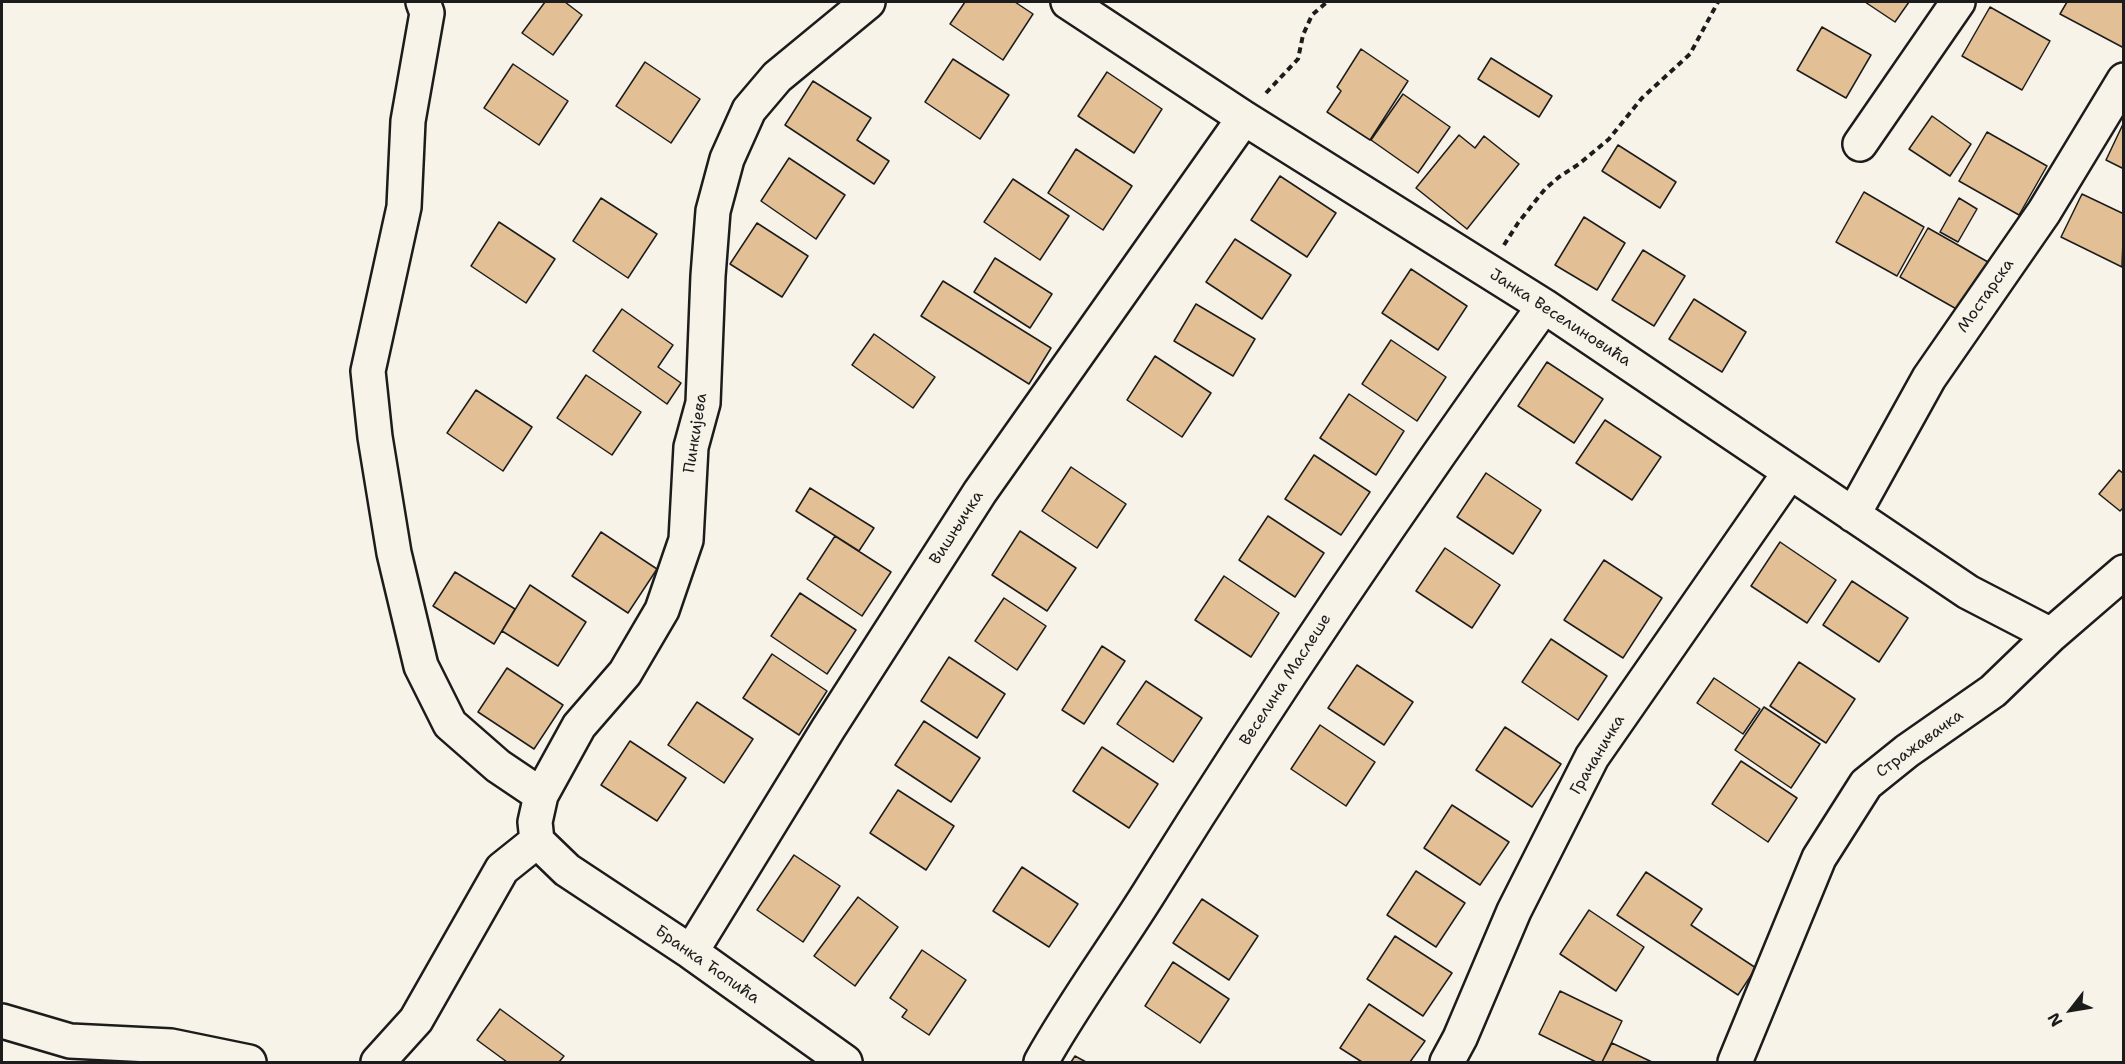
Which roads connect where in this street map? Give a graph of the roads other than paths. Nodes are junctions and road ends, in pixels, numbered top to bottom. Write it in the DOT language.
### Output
graph roads {
  1 [pos="423,2"];
  2 [pos="868,2"];
  3 [pos="1068,2"];
  4 [pos="1958,2"];
  5 [pos="2124,80"];
  6 [pos="1244,118"];
  7 [pos="1860,144"];
  8 [pos="1544,306"];
  9 [pos="1790,472"];
  10 [pos="1853,515"];
  11 [pos="2124,572"];
  12 [pos="2051,635"];
  13 [pos="541,795"];
  14 [pos="537,841"];
  15 [pos="691,952"];
  16 [pos="2,1021"];
  17 [pos="249,1062"];
  18 [pos="378,1062"];
  19 [pos="845,1062"];
  20 [pos="1041,1062"];
  21 [pos="1447,1062"];
  22 [pos="1735,1062"];
  1 -- 13 [label="street"];
  2 -- 13 [label="street, Пинкијева"];
  3 -- 6 [label="street, Јанка Веселиновића"];
  4 -- 7 [label="street"];
  5 -- 10 [label="street, Мостарска"];
  6 -- 8 [label="street, Јанка Веселиновића"];
  6 -- 15 [label="street, Вишњичка"];
  8 -- 9 [label="street, Јанка Веселиновића"];
  8 -- 20 [label="street, Веселина Маслеше"];
  9 -- 10 [label="street, Јанка Веселиновића"];
  9 -- 21 [label="street, Грачаничка"];
  10 -- 12 [label="street, Јанка Веселиновића"];
  11 -- 12 [label="street, Стражавачка"];
  12 -- 22 [label="street, Стражавачка"];
  13 -- 14 [label="street, Пинкијева"];
  14 -- 15 [label="street, Бранка Ћопића"];
  14 -- 18 [label="street"];
  15 -- 19 [label="street, Бранка Ћопића"];
  16 -- 17 [label="street"];
}
